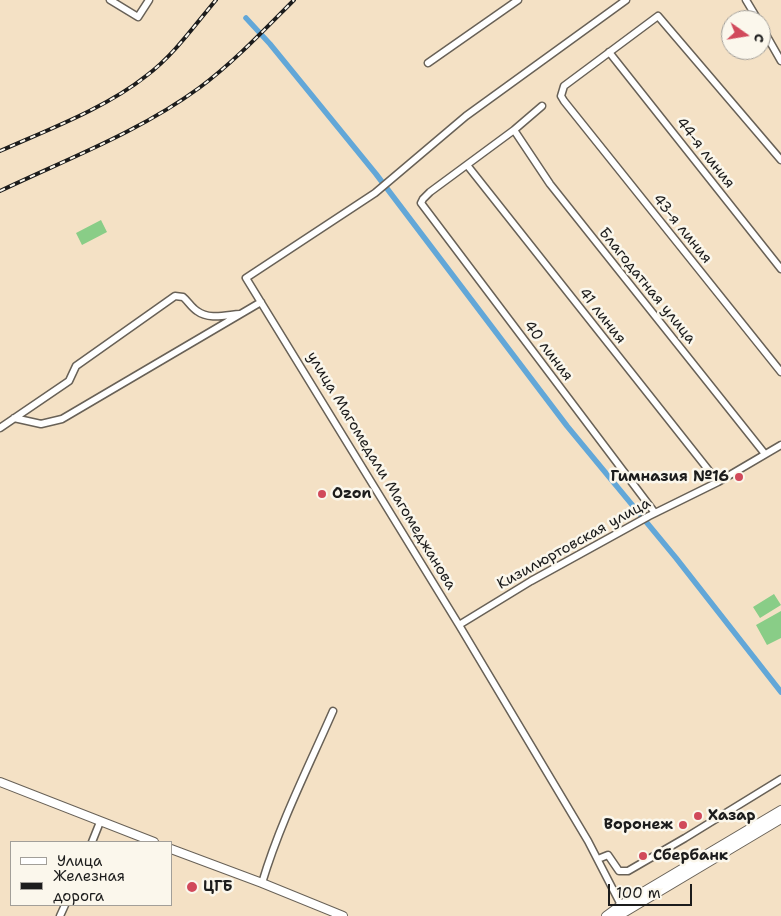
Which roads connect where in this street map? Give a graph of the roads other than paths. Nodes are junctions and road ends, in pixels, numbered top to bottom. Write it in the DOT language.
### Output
graph roads {
  1 [pos="110,0"];
  2 [pos="149,0"];
  3 [pos="518,0"];
  4 [pos="626,0"];
  5 [pos="771,43"];
  6 [pos="609,52"];
  7 [pos="781,60"];
  8 [pos="428,63"];
  9 [pos="542,106"];
  10 [pos="514,130"];
  11 [pos="781,160"];
  12 [pos="467,165"];
  13 [pos="781,269"];
  14 [pos="261,302"];
  15 [pos="240,314"];
  16 [pos="781,372"];
  17 [pos="14,418"];
  18 [pos="0,428"];
  19 [pos="781,445"];
  20 [pos="765,454"];
  21 [pos="718,482"];
  22 [pos="652,514"];
  23 [pos="459,625"];
  24 [pos="334,711"];
  25 [pos="781,779"];
  26 [pos="0,782"];
  27 [pos="781,810"];
  28 [pos="781,819"];
  29 [pos="100,822"];
  30 [pos="92,841"];
  31 [pos="151,841"];
  32 [pos="172,849"];
  33 [pos="598,859"];
  34 [pos="262,883"];
  35 [pos="625,911"];
  36 [pos="343,916"];
  37 [pos="606,916"];
  38 [pos="615,916"];
  1 -- 2 [label="street"];
  3 -- 8 [label="street"];
  4 -- 14 [label="street, улица Магомедали Магомеджановa"];
  5 -- 7 [label="street"];
  6 -- 11 [label="street"];
  6 -- 13 [label="street, 44-я линия"];
  6 -- 16 [label="street, 43-я линия"];
  9 -- 10 [label="street"];
  10 -- 12 [label="street"];
  10 -- 20 [label="street, Благодатная улица"];
  12 -- 21 [label="street, 41 линия"];
  12 -- 22 [label="street, 40 линия"];
  14 -- 15 [label="street"];
  14 -- 23 [label="street, улица Магомедали Магомеджановa"];
  15 -- 17 [label="street"];
  15 -- 17 [label="street"];
  17 -- 18 [label="street"];
  19 -- 20 [label="street, Кизилюртовская улица"];
  20 -- 21 [label="street, Кизилюртовская улица"];
  21 -- 22 [label="street, Кизилюртовская улица"];
  22 -- 23 [label="street, Кизилюртовская улица"];
  23 -- 33 [label="street, улица Магомедали Магомеджановa"];
  24 -- 34 [label="street"];
  25 -- 33 [label="street"];
  26 -- 29 [label="main road"];
  27 -- 35 [label="main road"];
  28 -- 35 [label="main road"];
  29 -- 30 [label="street"];
  29 -- 31 [label="main road"];
  32 -- 34 [label="main road"];
  33 -- 35 [label="street, улица Магомедали Магомеджановa"];
  34 -- 36 [label="main road"];
  35 -- 37 [label="main road"];
  35 -- 38 [label="main road"];
}
